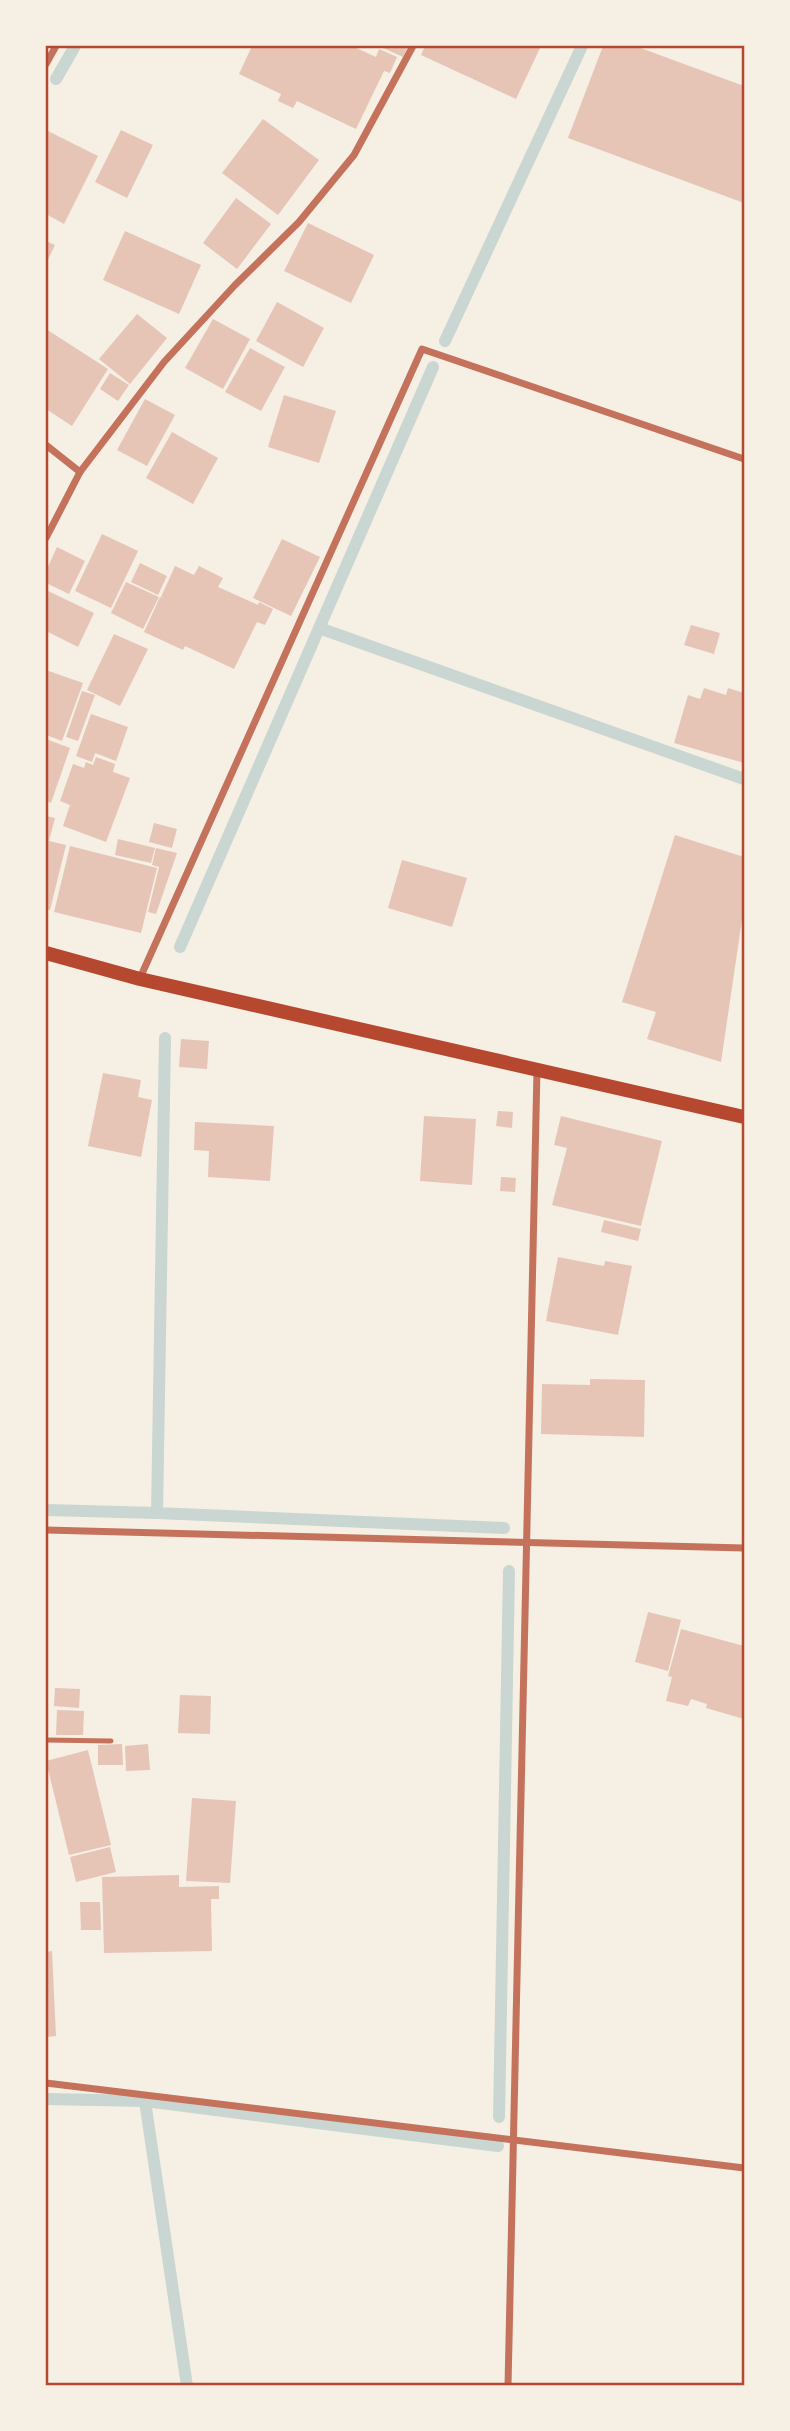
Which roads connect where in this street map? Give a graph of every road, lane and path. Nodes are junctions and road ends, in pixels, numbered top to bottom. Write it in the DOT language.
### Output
graph roads {
  1 [pos="56,46"];
  2 [pos="413,46"];
  3 [pos="46,64"];
  4 [pos="46,445"];
  5 [pos="744,458"];
  6 [pos="80,472"];
  7 [pos="46,538"];
  8 [pos="46,954"];
  9 [pos="140,979"];
  10 [pos="537,1070"];
  11 [pos="744,1117"];
  12 [pos="46,1530"];
  13 [pos="526,1543"];
  14 [pos="744,1548"];
  15 [pos="46,1740"];
  16 [pos="111,1741"];
  17 [pos="46,2083"];
  18 [pos="514,2140"];
  19 [pos="744,2168"];
  20 [pos="508,2385"];
  1 -- 3 [label="street"];
  2 -- 6 [label="street"];
  4 -- 6 [label="street"];
  5 -- 9 [label="street"];
  6 -- 7 [label="street"];
  8 -- 9 [label="main road"];
  9 -- 10 [label="main road"];
  10 -- 11 [label="main road"];
  10 -- 13 [label="street"];
  12 -- 13 [label="street"];
  13 -- 14 [label="street"];
  13 -- 18 [label="street"];
  15 -- 16 [label="lane"];
  17 -- 18 [label="street"];
  18 -- 19 [label="street"];
  18 -- 20 [label="street"];
}
